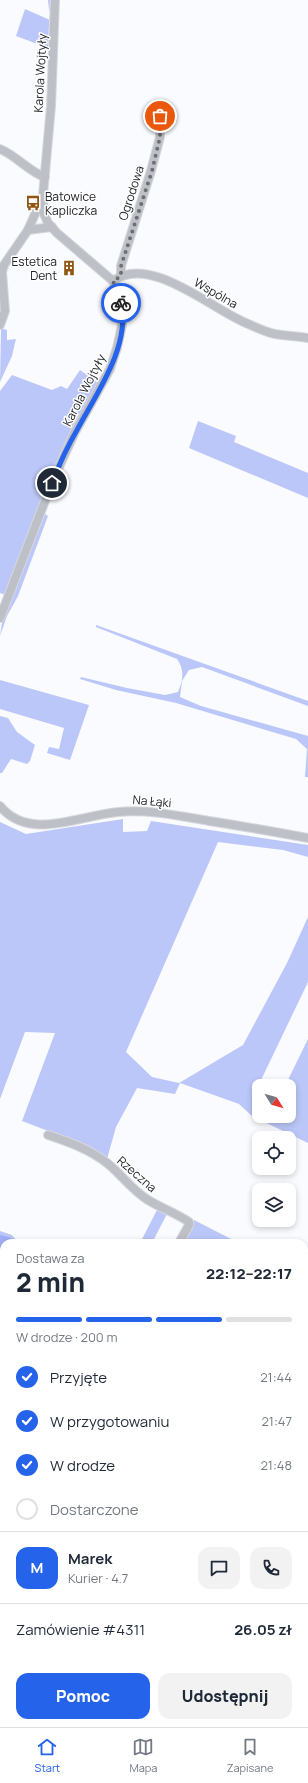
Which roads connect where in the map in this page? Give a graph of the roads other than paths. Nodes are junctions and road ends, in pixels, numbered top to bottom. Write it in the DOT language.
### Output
graph roads {
  1 [pos="56,0"];
  2 [pos="160,116"];
  3 [pos="0,149"];
  4 [pos="45,177"];
  5 [pos="43,195"];
  6 [pos="52,227"];
  7 [pos="28,230"];
  8 [pos="121,276"];
  9 [pos="113,281"];
  10 [pos="0,325"];
  11 [pos="308,338"];
  12 [pos="0,618"];
  13 [pos="0,806"];
  14 [pos="308,838"];
  15 [pos="48,1135"];
  16 [pos="181,1239"];
  1 -- 4 [label="street, Karola Wojtyły"];
  2 -- 8 [label="street, Ogrodowa"];
  3 -- 4 [label="street"];
  4 -- 5 [label="street, Karola Wojtyły"];
  5 -- 6 [label="street, Karola Wojtyły"];
  5 -- 7 [label="street"];
  6 -- 7 [label="street"];
  6 -- 9 [label="street, Karola Wojtyły"];
  7 -- 10 [label="street"];
  8 -- 9 [label="street, Wspólna"];
  8 -- 11 [label="street, Wspólna"];
  9 -- 12 [label="street, Karola Wojtyły"];
  13 -- 14 [label="street, Na Łąki"];
  15 -- 16 [label="street, Rzeczna"];
}
